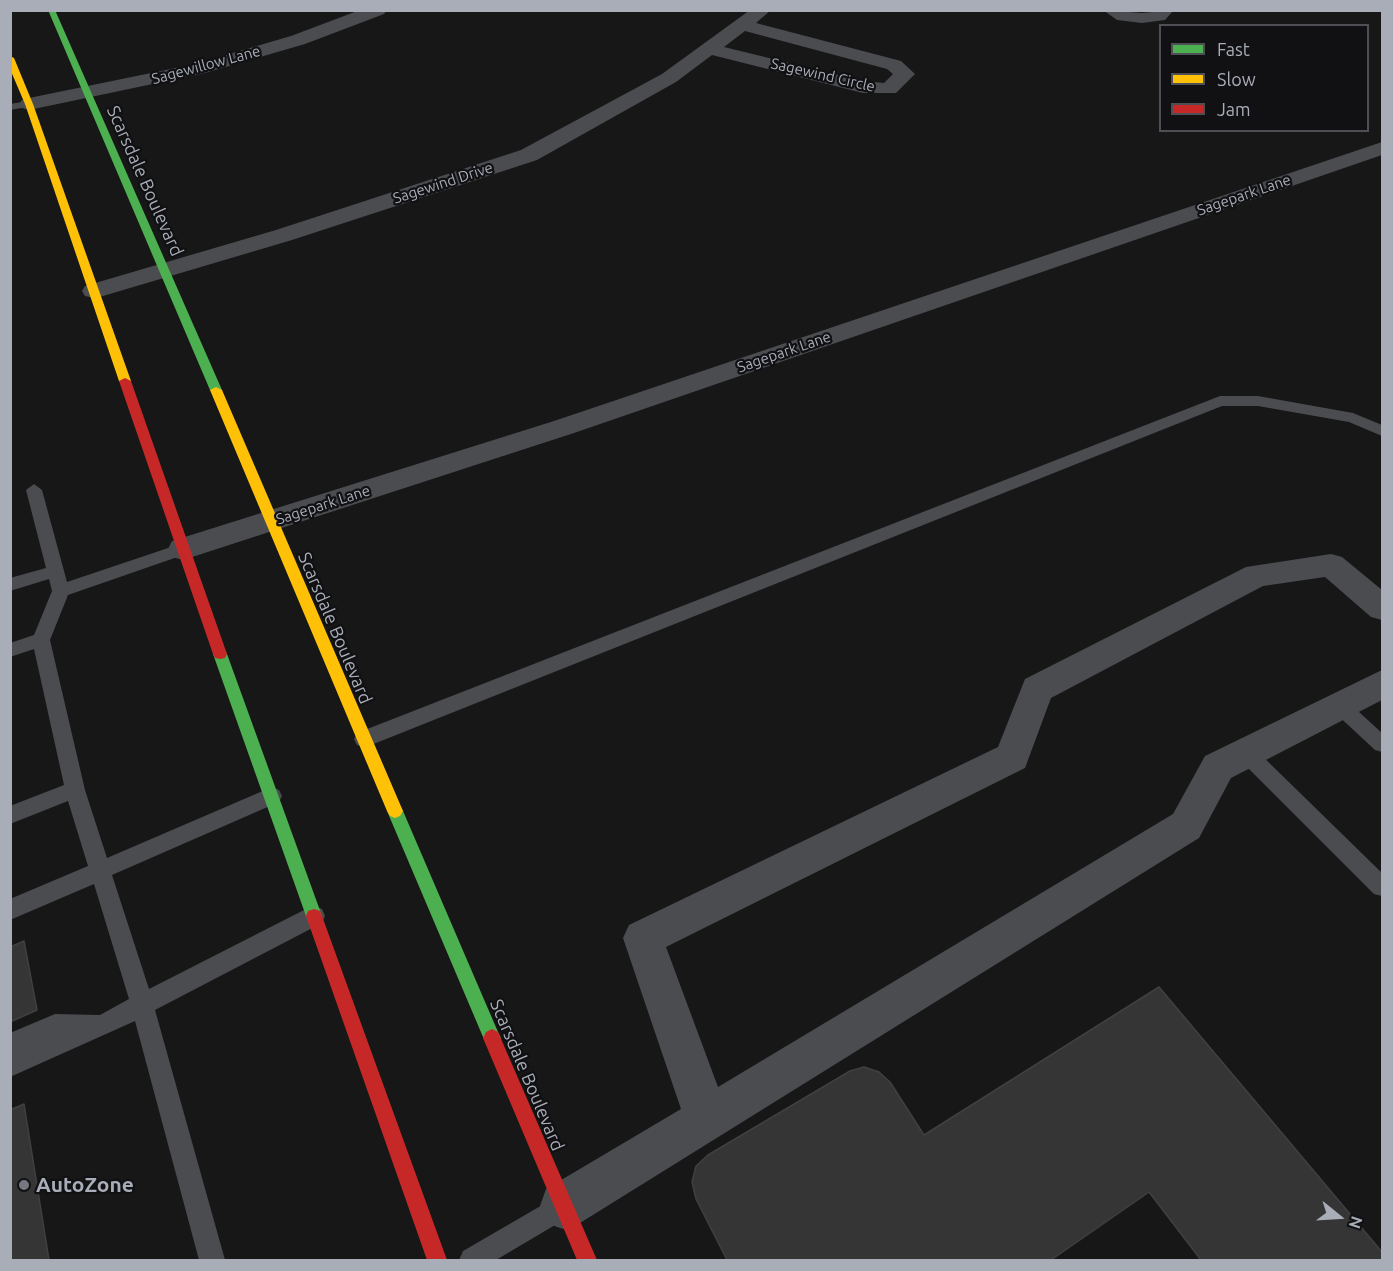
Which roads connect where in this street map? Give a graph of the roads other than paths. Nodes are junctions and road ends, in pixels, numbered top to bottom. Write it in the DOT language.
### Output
graph roads {
  1 [pos="51,10"];
  2 [pos="378,10"];
  3 [pos="762,10"];
  4 [pos="1112,10"];
  5 [pos="1165,10"];
  6 [pos="743,25"];
  7 [pos="710,49"];
  8 [pos="10,58"];
  9 [pos="87,93"];
  10 [pos="20,105"];
  11 [pos="1383,148"];
  12 [pos="165,271"];
  13 [pos="94,291"];
  14 [pos="1383,431"];
  15 [pos="34,490"];
  16 [pos="271,522"];
  17 [pos="183,549"];
  18 [pos="56,571"];
  19 [pos="10,585"];
  20 [pos="61,591"];
  21 [pos="1383,608"];
  22 [pos="41,640"];
  23 [pos="10,650"];
  24 [pos="1383,684"];
  25 [pos="1340,706"];
  26 [pos="364,739"];
  27 [pos="1383,744"];
  28 [pos="1246,753"];
  29 [pos="75,789"];
  30 [pos="272,796"];
  31 [pos="10,815"];
  32 [pos="99,871"];
  33 [pos="1383,887"];
  34 [pos="10,910"];
  35 [pos="314,916"];
  36 [pos="142,1004"];
  37 [pos="105,1024"];
  38 [pos="10,1045"];
  39 [pos="10,1065"];
  40 [pos="707,1119"];
  41 [pos="564,1206"];
  42 [pos="212,1260"];
  43 [pos="437,1260"];
  44 [pos="472,1260"];
  45 [pos="587,1260"];
  1 -- 9 [label="main road, Scarsdale Boulevard"];
  2 -- 9 [label="street, Sagewillow Lane"];
  3 -- 6 [label="street, Sagewind Drive"];
  4 -- 5 [label="street"];
  6 -- 7 [label="street, Sagewind Drive"];
  6 -- 7 [label="street, Sagewind Circle"];
  7 -- 12 [label="street, Sagewind Drive"];
  8 -- 10 [label="main road"];
  9 -- 10 [label="street, Sagewillow Lane"];
  9 -- 12 [label="main road, Scarsdale Boulevard"];
  10 -- 13 [label="main road"];
  11 -- 16 [label="street, Sagepark Lane"];
  12 -- 13 [label="street, Sagewind Drive"];
  12 -- 16 [label="main road, Scarsdale Boulevard"];
  13 -- 17 [label="main road"];
  14 -- 26 [label="lane"];
  15 -- 18 [label="lane"];
  16 -- 17 [label="street, Sagepark Lane"];
  16 -- 26 [label="main road, Scarsdale Boulevard"];
  17 -- 20 [label="lane"];
  17 -- 30 [label="main road"];
  18 -- 19 [label="lane"];
  18 -- 20 [label="lane"];
  20 -- 22 [label="lane"];
  21 -- 40 [label="street"];
  22 -- 23 [label="lane"];
  22 -- 29 [label="lane"];
  24 -- 25 [label="street"];
  25 -- 27 [label="lane"];
  25 -- 28 [label="street"];
  26 -- 41 [label="main road, Scarsdale Boulevard"];
  28 -- 33 [label="lane"];
  28 -- 40 [label="street"];
  29 -- 31 [label="lane"];
  29 -- 32 [label="lane"];
  30 -- 32 [label="lane"];
  30 -- 35 [label="main road"];
  32 -- 34 [label="lane"];
  32 -- 36 [label="lane"];
  35 -- 36 [label="lane"];
  35 -- 43 [label="main road"];
  36 -- 37 [label="lane"];
  36 -- 42 [label="lane"];
  37 -- 38 [label="lane"];
  37 -- 39 [label="lane"];
  40 -- 41 [label="street"];
  41 -- 44 [label="lane"];
  41 -- 45 [label="main road, Scarsdale Boulevard"];
}
